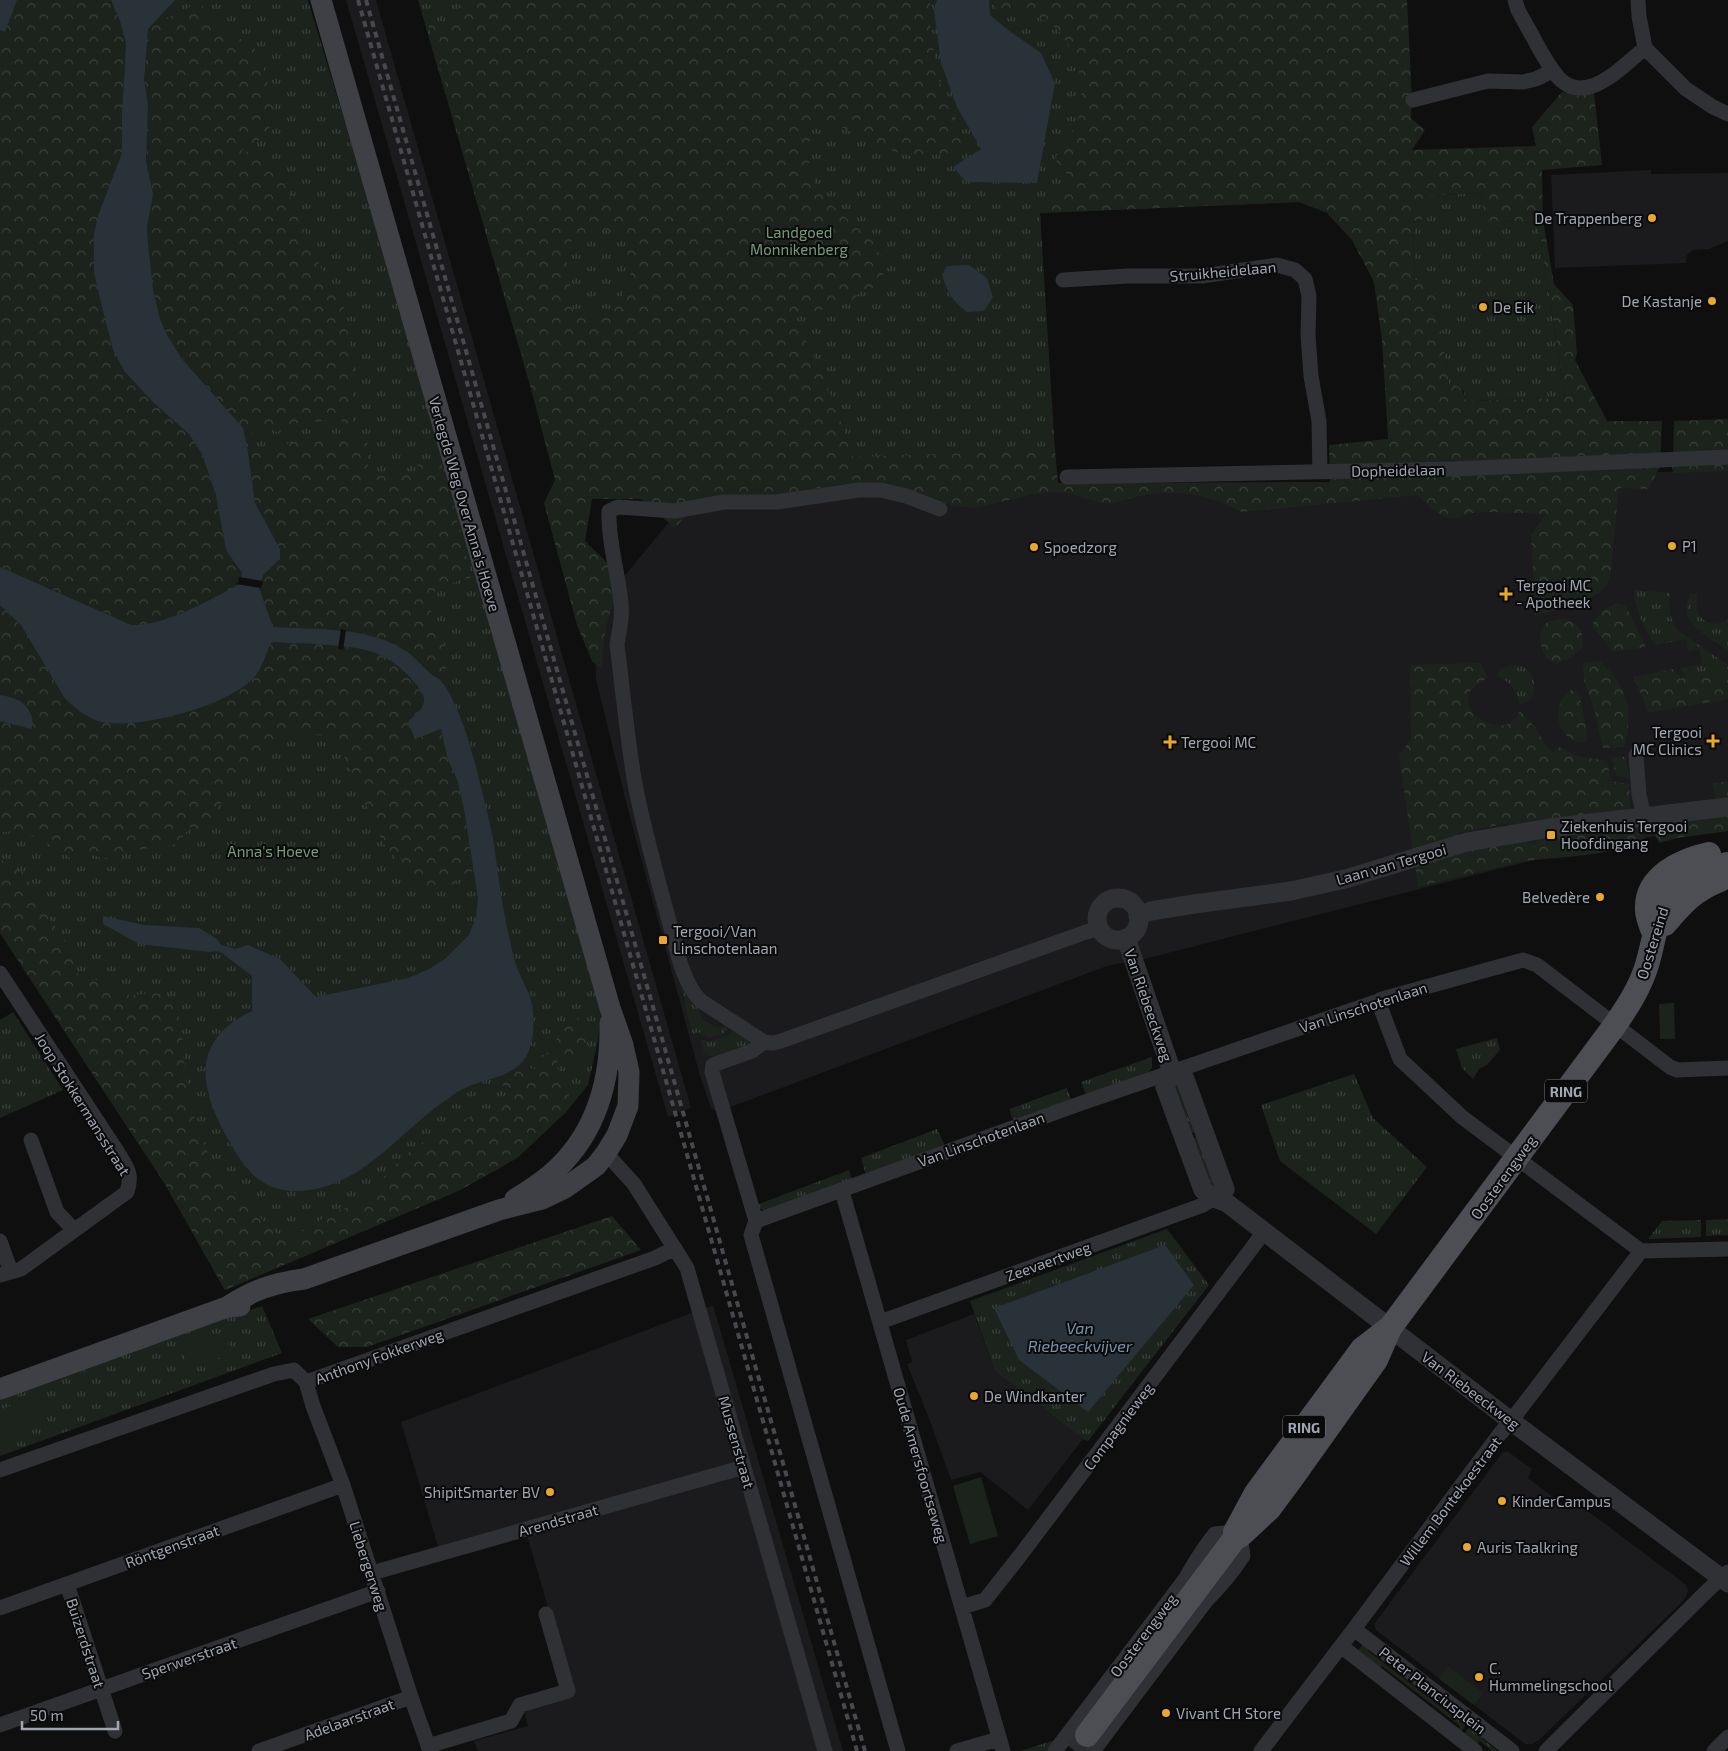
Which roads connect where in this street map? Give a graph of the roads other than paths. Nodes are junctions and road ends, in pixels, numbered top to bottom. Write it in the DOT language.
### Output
graph roads {
  1 [pos="321,0"];
  2 [pos="1515,0"];
  3 [pos="1638,0"];
  4 [pos="1645,48"];
  5 [pos="1552,71"];
  6 [pos="1413,100"];
  7 [pos="1728,114"];
  8 [pos="1063,280"];
  9 [pos="1728,457"];
  10 [pos="1320,472"];
  11 [pos="1067,477"];
  12 [pos="940,509"];
  13 [pos="1636,755"];
  14 [pos="1728,807"];
  15 [pos="1644,816"];
  16 [pos="1728,850"];
  17 [pos="1728,864"];
  18 [pos="1728,877"];
  19 [pos="1138,916"];
  20 [pos="1099,928"];
  21 [pos="1654,937"];
  22 [pos="1126,938"];
  23 [pos="0,973"];
  24 [pos="1378,1001"];
  25 [pos="610,1008"];
  26 [pos="1616,1024"];
  27 [pos="764,1042"];
  28 [pos="1728,1068"];
  29 [pos="1172,1072"];
  30 [pos="592,1118"];
  31 [pos="31,1140"];
  32 [pos="611,1144"];
  33 [pos="570,1155"];
  34 [pos="1517,1158"];
  35 [pos="588,1172"];
  36 [pos="842,1191"];
  37 [pos="1214,1198"];
  38 [pos="499,1210"];
  39 [pos="756,1221"];
  40 [pos="74,1230"];
  41 [pos="1264,1232"];
  42 [pos="0,1241"];
  43 [pos="675,1248"];
  44 [pos="1728,1249"];
  45 [pos="1641,1252"];
  46 [pos="5,1273"];
  47 [pos="880,1322"];
  48 [pos="1390,1328"];
  49 [pos="306,1382"];
  50 [pos="0,1389"];
  51 [pos="1505,1428"];
  52 [pos="744,1467"];
  53 [pos="0,1470"];
  54 [pos="343,1484"];
  55 [pos="1237,1535"];
  56 [pos="372,1573"];
  57 [pos="1721,1581"];
  58 [pos="67,1584"];
  59 [pos="378,1591"];
  60 [pos="962,1607"];
  61 [pos="0,1608"];
  62 [pos="546,1614"];
  63 [pos="1354,1629"];
  64 [pos="1342,1646"];
  65 [pos="100,1689"];
  66 [pos="411,1697"];
  67 [pos="0,1725"];
  68 [pos="115,1730"];
  69 [pos="1728,1737"];
  70 [pos="1090,1743"];
  71 [pos="1001,1745"];
  72 [pos="429,1748"];
  73 [pos="1269,1748"];
  74 [pos="259,1751"];
  75 [pos="825,1751"];
  76 [pos="898,1751"];
  77 [pos="957,1751"];
  78 [pos="1055,1751"];
  79 [pos="1475,1751"];
  80 [pos="1512,1751"];
  81 [pos="1546,1751"];
  82 [pos="1714,1751"];
  1 -- 25 [label="main road, Verlegde Weg Over Anna's Hoeve"];
  2 -- 5 [label="street"];
  3 -- 4 [label="street"];
  4 -- 5 [label="street"];
  4 -- 7 [label="street"];
  5 -- 6 [label="street"];
  8 -- 10 [label="street, Struikheidelaan"];
  9 -- 10 [label="street, Dopheidelaan"];
  10 -- 11 [label="street, Dopheidelaan"];
  12 -- 27 [label="street"];
  13 -- 15 [label="street"];
  14 -- 15 [label="street, Laan van Tergooi"];
  15 -- 19 [label="street, Laan van Tergooi"];
  16 -- 21 [label="main road, RING"];
  17 -- 21 [label="main road, Oostereind / RING"];
  18 -- 21 [label="main road, RING"];
  19 -- 20 [label="street"];
  19 -- 22 [label="street"];
  20 -- 22 [label="street"];
  20 -- 27 [label="street"];
  21 -- 26 [label="main road, Oostereind / RING"];
  22 -- 29 [label="street, Van Riebeeckweg"];
  23 -- 40 [label="street, Joop Stokkermansstraat"];
  24 -- 26 [label="street, Van Linschotenlaan"];
  24 -- 29 [label="street, Van Linschotenlaan"];
  24 -- 34 [label="street"];
  25 -- 30 [label="main road, Verlegde Weg Over Anna's Hoeve"];
  25 -- 32 [label="main road, Verlegde Weg Over Anna's Hoeve"];
  26 -- 28 [label="street, Van Linschotenlaan"];
  26 -- 34 [label="main road, Oosterengweg / RING"];
  27 -- 39 [label="street"];
  29 -- 36 [label="street, Van Linschotenlaan"];
  29 -- 37 [label="street, Van Riebeeckweg"];
  30 -- 32 [label="main road"];
  30 -- 33 [label="main road, Verlegde Weg Over Anna's Hoeve"];
  31 -- 40 [label="street"];
  32 -- 35 [label="main road, Verlegde Weg Over Anna's Hoeve"];
  32 -- 43 [label="street, Mussenstraat"];
  33 -- 35 [label="main road"];
  33 -- 38 [label="main road, Verlegde Weg Over Anna's Hoeve"];
  34 -- 45 [label="street"];
  34 -- 48 [label="main road, Oosterengweg / RING"];
  35 -- 38 [label="main road, Verlegde Weg Over Anna's Hoeve"];
  36 -- 39 [label="street, Van Linschotenlaan"];
  36 -- 47 [label="street, Oude Amersfoortseweg"];
  37 -- 41 [label="street, Van Riebeeckweg"];
  37 -- 47 [label="street, Zeevaertweg"];
  38 -- 50 [label="main road, Verlegde Weg Over Anna's Hoeve"];
  39 -- 76 [label="street"];
  40 -- 46 [label="street, Joop Stokkermansstraat"];
  41 -- 48 [label="street, Van Riebeeckweg"];
  41 -- 60 [label="street, Compagnieweg"];
  42 -- 46 [label="street, Joop Stokkermansstraat"];
  43 -- 49 [label="street, Anthony Fokkerweg"];
  43 -- 52 [label="street, Mussenstraat"];
  44 -- 45 [label="street"];
  45 -- 51 [label="street, Willem Bontekoestraat"];
  47 -- 60 [label="street, Oude Amersfoortseweg"];
  48 -- 51 [label="street, Van Riebeeckweg"];
  48 -- 55 [label="main road, Oosterengweg / RING"];
  49 -- 53 [label="street, Anthony Fokkerweg"];
  49 -- 54 [label="street, Liebergerweg"];
  51 -- 57 [label="street, Van Riebeeckweg"];
  51 -- 63 [label="street, Willem Bontekoestraat"];
  52 -- 56 [label="street, Arendstraat"];
  52 -- 75 [label="street, Mussenstraat"];
  54 -- 56 [label="street, Liebergerweg"];
  54 -- 58 [label="street, Röntgenstraat"];
  55 -- 70 [label="main road, Oosterengweg / RING"];
  55 -- 78 [label="street, Oosterengweg"];
  56 -- 59 [label="street, Liebergerweg"];
  57 -- 81 [label="street"];
  58 -- 61 [label="street, Röntgenstraat"];
  58 -- 65 [label="street, Buizerdstraat"];
  59 -- 65 [label="street, Sperwerstraat"];
  59 -- 66 [label="street, Liebergerweg"];
  60 -- 71 [label="street, Oude Amersfoortseweg"];
  62 -- 72 [label="street"];
  63 -- 64 [label="street, Willem Bontekoestraat"];
  63 -- 80 [label="street, Peter Planciusplein"];
  64 -- 73 [label="street, Willem Bontekoestraat"];
  64 -- 79 [label="street, Peter Planciusplein"];
  65 -- 67 [label="street, Sperwerstraat"];
  65 -- 68 [label="street, Buizerdstraat"];
  66 -- 72 [label="street, Liebergerweg"];
  66 -- 74 [label="street, Adelaarstraat"];
  69 -- 82 [label="street"];
  71 -- 77 [label="street, Oude Amersfoortseweg"];
}
